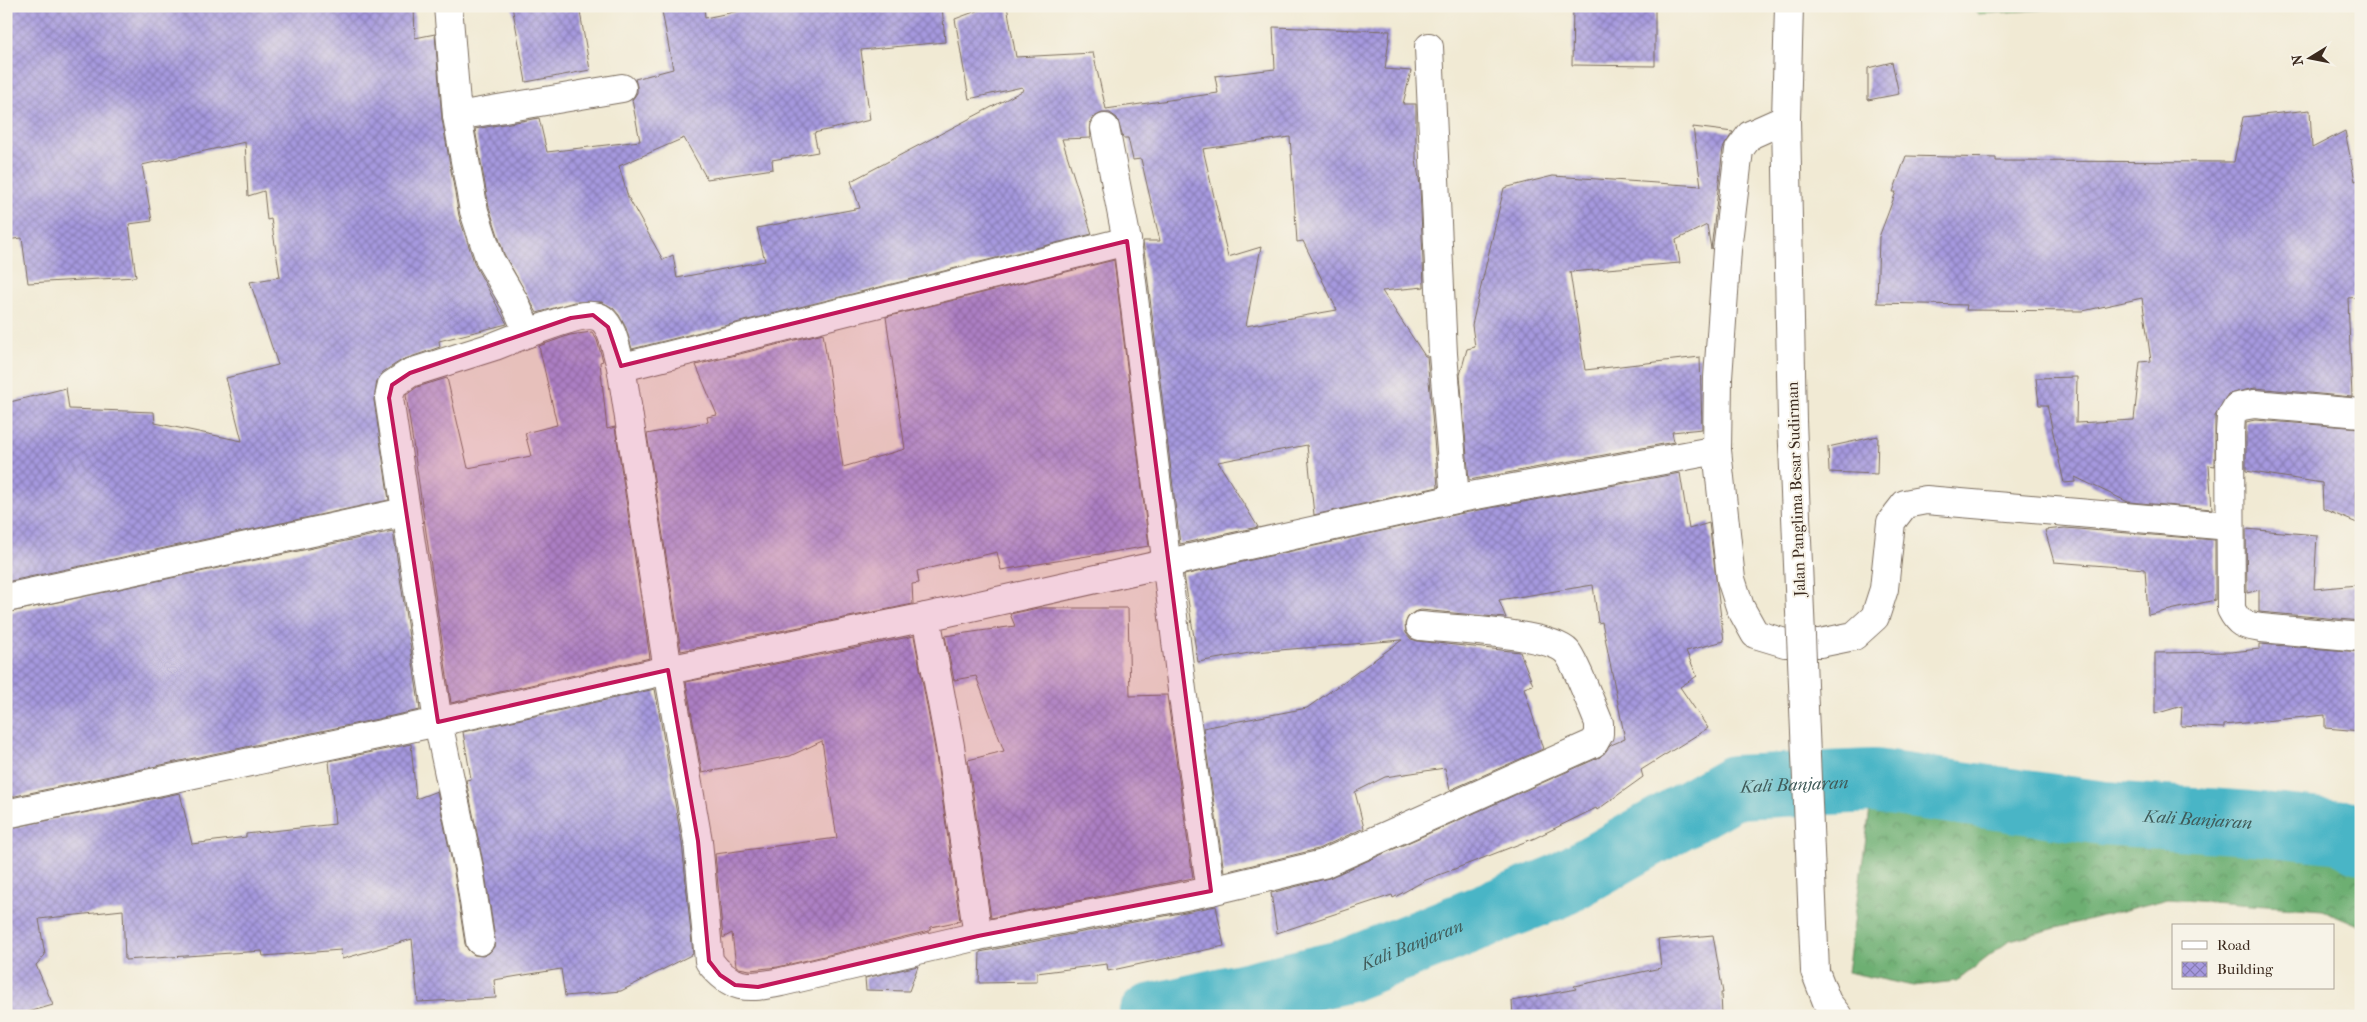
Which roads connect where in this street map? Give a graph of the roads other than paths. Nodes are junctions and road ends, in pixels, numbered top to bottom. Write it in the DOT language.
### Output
graph roads {
  1 [pos="448,6"];
  2 [pos="1789,6"];
  3 [pos="1429,47"];
  4 [pos="622,88"];
  5 [pos="457,116"];
  6 [pos="1786,118"];
  7 [pos="1105,128"];
  8 [pos="1127,241"];
  9 [pos="528,333"];
  10 [pos="621,366"];
  11 [pos="2361,412"];
  12 [pos="1717,450"];
  13 [pos="1454,500"];
  14 [pos="405,512"];
  15 [pos="2230,526"];
  16 [pos="1166,563"];
  17 [pos="6,598"];
  18 [pos="926,617"];
  19 [pos="1420,626"];
  20 [pos="2361,637"];
  21 [pos="668,670"];
  22 [pos="438,722"];
  23 [pos="6,814"];
  24 [pos="1211,891"];
  25 [pos="978,936"];
  26 [pos="480,941"];
  27 [pos="1815,971"];
  28 [pos="1817,1016"];
  29 [pos="1838,1016"];
  1 -- 5 [label="street"];
  2 -- 6 [label="street, Jalan Panglima Besar Sudirman"];
  3 -- 13 [label="street"];
  4 -- 5 [label="street"];
  5 -- 9 [label="street"];
  6 -- 12 [label="street"];
  6 -- 27 [label="street, Jalan Panglima Besar Sudirman, bridge"];
  7 -- 8 [label="street"];
  8 -- 10 [label="street"];
  8 -- 16 [label="street"];
  9 -- 10 [label="street"];
  9 -- 14 [label="street"];
  10 -- 21 [label="street"];
  11 -- 15 [label="street"];
  12 -- 13 [label="street"];
  12 -- 15 [label="street"];
  13 -- 16 [label="street"];
  14 -- 17 [label="street"];
  14 -- 22 [label="street"];
  15 -- 20 [label="street"];
  16 -- 18 [label="street"];
  16 -- 24 [label="street"];
  18 -- 21 [label="street"];
  18 -- 25 [label="street"];
  19 -- 24 [label="street"];
  21 -- 22 [label="street"];
  21 -- 25 [label="street"];
  22 -- 23 [label="street"];
  22 -- 26 [label="street"];
  24 -- 25 [label="street"];
  27 -- 28 [label="street, Jalan Panglima Besar Sudirman"];
  27 -- 29 [label="street"];
}
